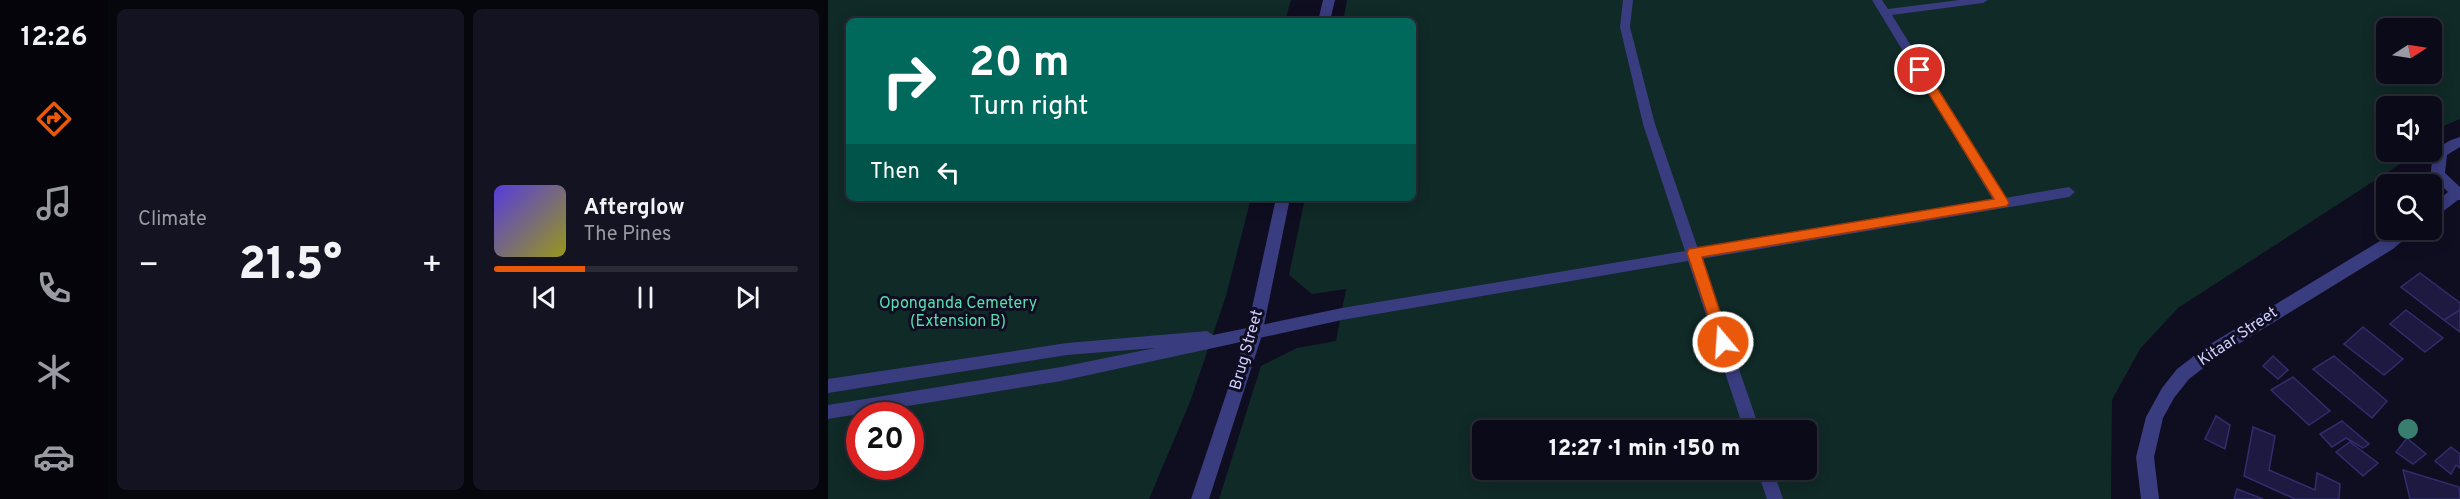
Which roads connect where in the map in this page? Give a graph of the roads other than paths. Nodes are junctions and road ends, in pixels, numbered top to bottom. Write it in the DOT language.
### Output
graph roads {
  1 [pos="1329,0"];
  2 [pos="1628,0"];
  3 [pos="1877,0"];
  4 [pos="1983,0"];
  5 [pos="1885,13"];
  6 [pos="1325,18"];
  7 [pos="2460,142"];
  8 [pos="2069,192"];
  9 [pos="2458,194"];
  10 [pos="1282,201"];
  11 [pos="2002,203"];
  12 [pos="2442,205"];
  13 [pos="2395,240"];
  14 [pos="1694,253"];
  15 [pos="1254,335"];
  16 [pos="828,386"];
  17 [pos="828,412"];
  18 [pos="1749,420"];
  19 [pos="1768,480"];
  20 [pos="1200,499"];
  21 [pos="1775,499"];
  22 [pos="2150,499"];
  1 -- 6 [label="street"];
  2 -- 14 [label="lane"];
  3 -- 5 [label="lane"];
  4 -- 5 [label="lane"];
  5 -- 11 [label="lane"];
  7 -- 9 [label="street"];
  8 -- 11 [label="lane"];
  9 -- 12 [label="street"];
  10 -- 15 [label="street, Brug Street"];
  11 -- 14 [label="lane"];
  13 -- 22 [label="street, Kitaar Street"];
  14 -- 15 [label="lane"];
  14 -- 18 [label="lane"];
  15 -- 16 [label="lane"];
  15 -- 17 [label="lane"];
  15 -- 20 [label="street, Brug Street"];
  19 -- 21 [label="lane"];
}
